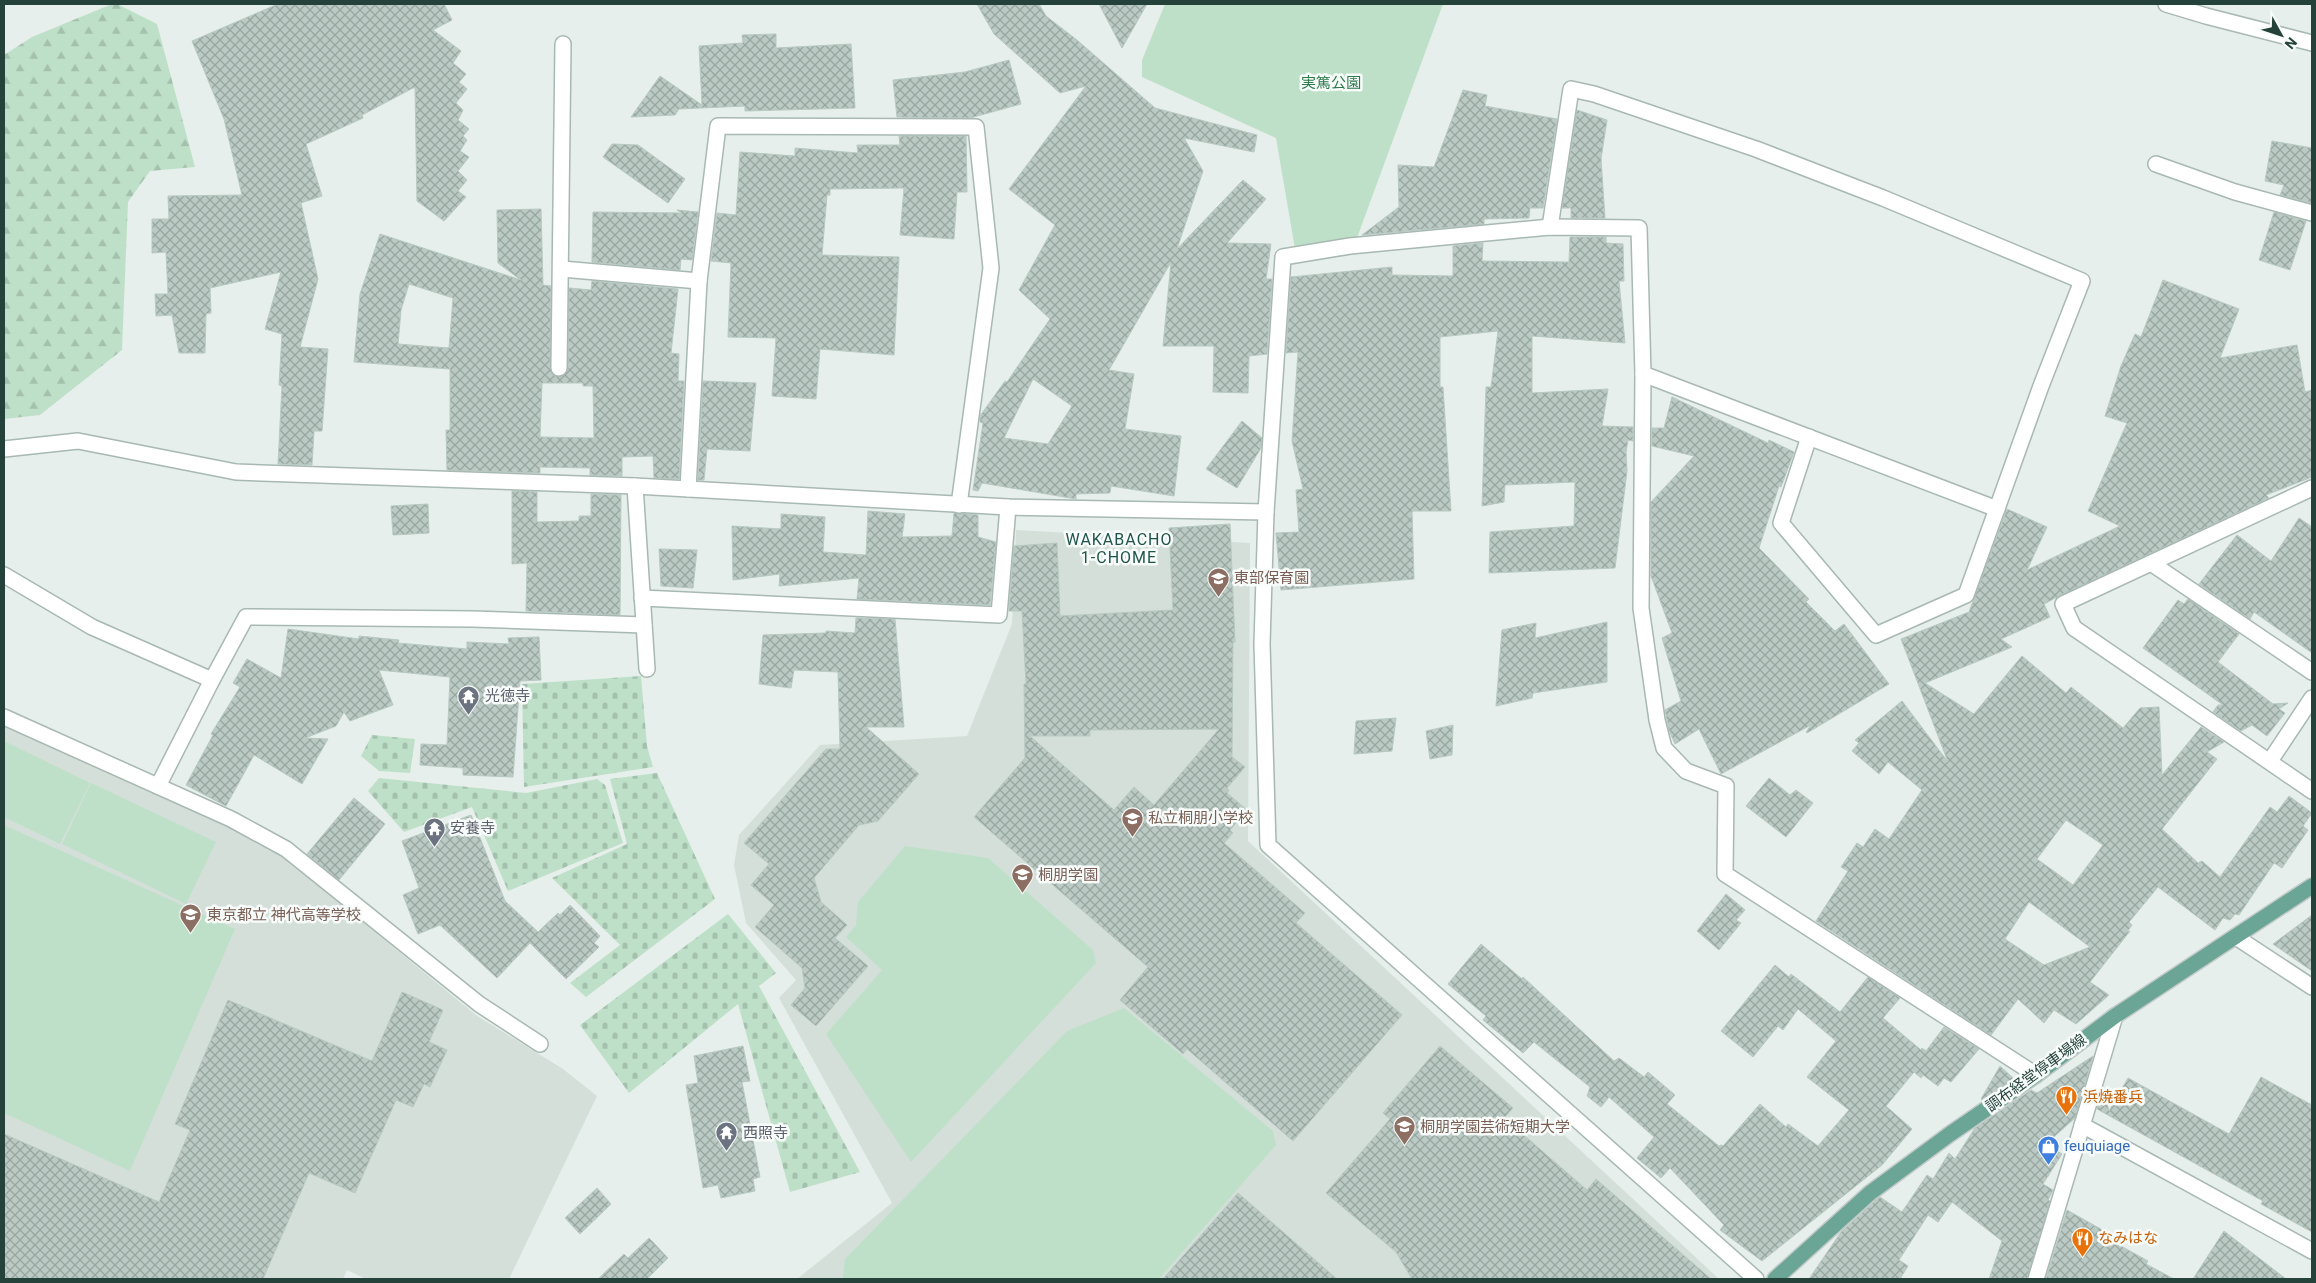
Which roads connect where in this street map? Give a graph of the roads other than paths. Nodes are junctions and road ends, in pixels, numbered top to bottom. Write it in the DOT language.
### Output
graph roads {
  1 [pos="2166,4"];
  2 [pos="2312,43"];
  3 [pos="563,44"];
  4 [pos="2156,164"];
  5 [pos="2312,213"];
  6 [pos="1550,227"];
  7 [pos="562,269"];
  8 [pos="698,281"];
  9 [pos="559,368"];
  10 [pos="1643,374"];
  11 [pos="1809,437"];
  12 [pos="4,449"];
  13 [pos="635,486"];
  14 [pos="2312,488"];
  15 [pos="688,489"];
  16 [pos="959,505"];
  17 [pos="1008,508"];
  18 [pos="1998,509"];
  19 [pos="1266,512"];
  20 [pos="2152,563"];
  21 [pos="4,574"];
  22 [pos="642,598"];
  23 [pos="644,625"];
  24 [pos="647,669"];
  25 [pos="2312,672"];
  26 [pos="212,680"];
  27 [pos="2312,698"];
  28 [pos="4,717"];
  29 [pos="2270,761"];
  30 [pos="158,786"];
  31 [pos="2312,791"];
  32 [pos="2312,886"];
  33 [pos="2236,937"];
  34 [pos="2312,987"];
  35 [pos="2115,1016"];
  36 [pos="540,1044"];
  37 [pos="2036,1075"];
  38 [pos="2082,1125"];
  39 [pos="2312,1251"];
  40 [pos="1756,1279"];
  41 [pos="1775,1279"];
  42 [pos="2036,1279"];
  1 -- 2 [label="street"];
  3 -- 7 [label="street"];
  4 -- 5 [label="street"];
  6 -- 10 [label="street"];
  6 -- 18 [label="street"];
  6 -- 19 [label="street"];
  7 -- 8 [label="street"];
  7 -- 9 [label="street"];
  8 -- 15 [label="street"];
  8 -- 16 [label="street"];
  10 -- 11 [label="street"];
  10 -- 37 [label="street"];
  11 -- 18 [label="street"];
  11 -- 18 [label="street"];
  12 -- 13 [label="street"];
  13 -- 15 [label="street"];
  13 -- 22 [label="street"];
  14 -- 20 [label="street"];
  15 -- 16 [label="street"];
  16 -- 17 [label="street"];
  17 -- 19 [label="street"];
  17 -- 22 [label="street"];
  19 -- 40 [label="street"];
  20 -- 25 [label="street"];
  20 -- 29 [label="street"];
  21 -- 26 [label="street"];
  22 -- 23 [label="street"];
  23 -- 24 [label="street"];
  23 -- 26 [label="street"];
  26 -- 30 [label="street"];
  27 -- 29 [label="street"];
  28 -- 30 [label="street"];
  29 -- 31 [label="street"];
  30 -- 36 [label="street"];
  32 -- 33 [label="main road, 調布経堂停車場線"];
  33 -- 34 [label="street"];
  33 -- 35 [label="main road, 調布経堂停車場線"];
  35 -- 37 [label="main road, 調布経堂停車場線"];
  35 -- 38 [label="street"];
  37 -- 41 [label="main road, 調布経堂停車場線"];
  38 -- 39 [label="street"];
  38 -- 42 [label="street"];
}
